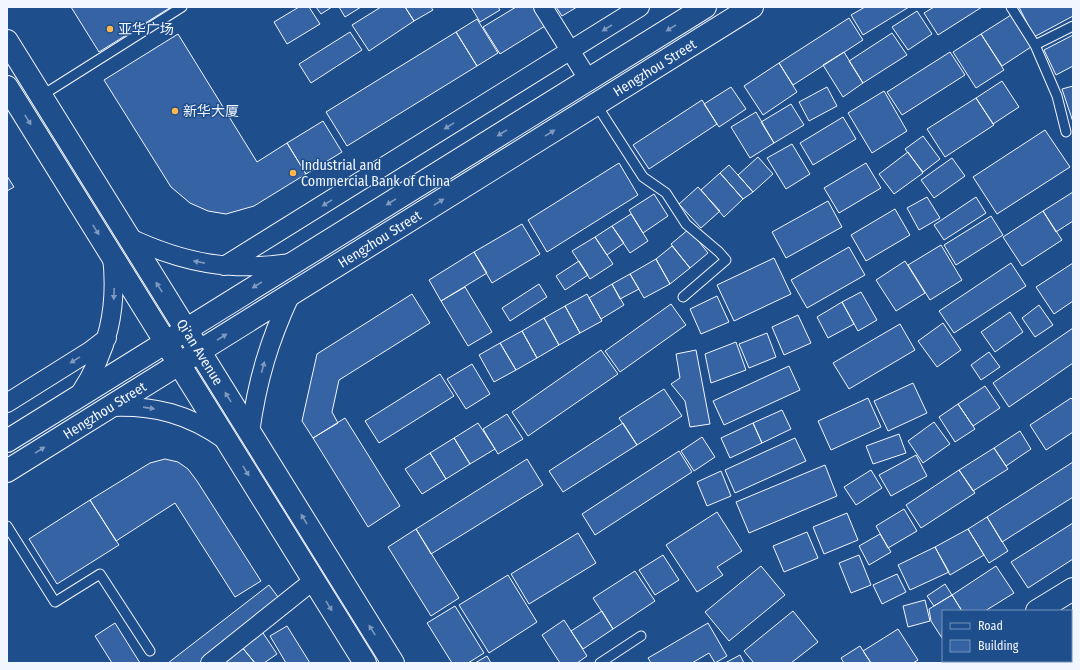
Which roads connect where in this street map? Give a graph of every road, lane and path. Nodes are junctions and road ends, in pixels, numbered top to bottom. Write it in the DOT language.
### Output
graph roads {
  1 [pos="182,7"];
  2 [pos="543,7"];
  3 [pos="640,7"];
  4 [pos="704,7"];
  5 [pos="752,7"];
  6 [pos="1011,7"];
  7 [pos="1073,26"];
  8 [pos="7,42"];
  9 [pos="1035,45"];
  10 [pos="570,50"];
  11 [pos="588,79"];
  12 [pos="7,87"];
  13 [pos="41,96"];
  14 [pos="596,104"];
  15 [pos="1066,132"];
  16 [pos="128,237"];
  17 [pos="112,256"];
  18 [pos="294,262"];
  19 [pos="224,266"];
  20 [pos="291,294"];
  21 [pos="683,298"];
  22 [pos="186,330"];
  23 [pos="107,338"];
  24 [pos="166,342"];
  25 [pos="199,351"];
  26 [pos="179,364"];
  27 [pos="78,397"];
  28 [pos="7,403"];
  29 [pos="110,407"];
  30 [pos="250,433"];
  31 [pos="7,441"];
  32 [pos="228,443"];
  33 [pos="7,471"];
  34 [pos="7,526"];
  35 [pos="314,580"];
  36 [pos="1073,589"];
  37 [pos="1039,610"];
  38 [pos="641,636"];
  39 [pos="150,651"];
  40 [pos="210,663"];
  41 [pos="365,663"];
  42 [pos="393,663"];
  43 [pos="600,663"];
  1 -- 13 [label="lane"];
  2 -- 10 [label="street"];
  3 -- 10 [label="street, one-way"];
  4 -- 11 [label="main road, Hengzhou Street, one-way"];
  5 -- 14 [label="main road, Hengzhou Street"];
  6 -- 9 [label="lane"];
  7 -- 9 [label="lane"];
  8 -- 13 [label="main road, Qi'an Avenue"];
  9 -- 15 [label="lane"];
  10 -- 11 [label="street"];
  10 -- 19 [label="street, one-way"];
  11 -- 18 [label="main road, Hengzhou Street, one-way"];
  12 -- 17 [label="main road, Qi'an Avenue, one-way"];
  13 -- 16 [label="main road, Qi'an Avenue"];
  20 -- 14 [label="main road, Hengzhou Street, one-way"];
  14 -- 21 [label="lane"];
  19 -- 16 [label="street, one-way"];
  22 -- 16 [label="main road, Qi'an Avenue, one-way"];
  17 -- 23 [label="street, one-way"];
  17 -- 24 [label="main road, Qi'an Avenue"];
  18 -- 19 [label="street"];
  18 -- 22 [label="main road, Hengzhou Street, one-way"];
  25 -- 20 [label="main road, Hengzhou Street, one-way"];
  30 -- 20 [label="street, one-way"];
  22 -- 24 [label="main road, Hengzhou Street"];
  22 -- 25 [label="main road, Qi'an Avenue"];
  23 -- 27 [label="street"];
  23 -- 28 [label="street, one-way"];
  24 -- 26 [label="main road, Qi'an Avenue"];
  24 -- 27 [label="main road, Hengzhou Street"];
  25 -- 26 [label="main road, Hengzhou Street"];
  30 -- 25 [label="main road, Qi'an Avenue, one-way"];
  26 -- 29 [label="main road, Hengzhou Street"];
  26 -- 32 [label="main road, Qi'an Avenue"];
  27 -- 31 [label="main road, Hengzhou Street"];
  29 -- 32 [label="street, one-way"];
  33 -- 29 [label="main road, Hengzhou Street, one-way"];
  42 -- 30 [label="main road, Qi'an Avenue, one-way"];
  32 -- 35 [label="main road, Qi'an Avenue, one-way"];
  34 -- 39 [label="lane"];
  35 -- 40 [label="street"];
  35 -- 41 [label="main road, Qi'an Avenue, one-way"];
  36 -- 37 [label="main road"];
  38 -- 43 [label="lane"];
}
